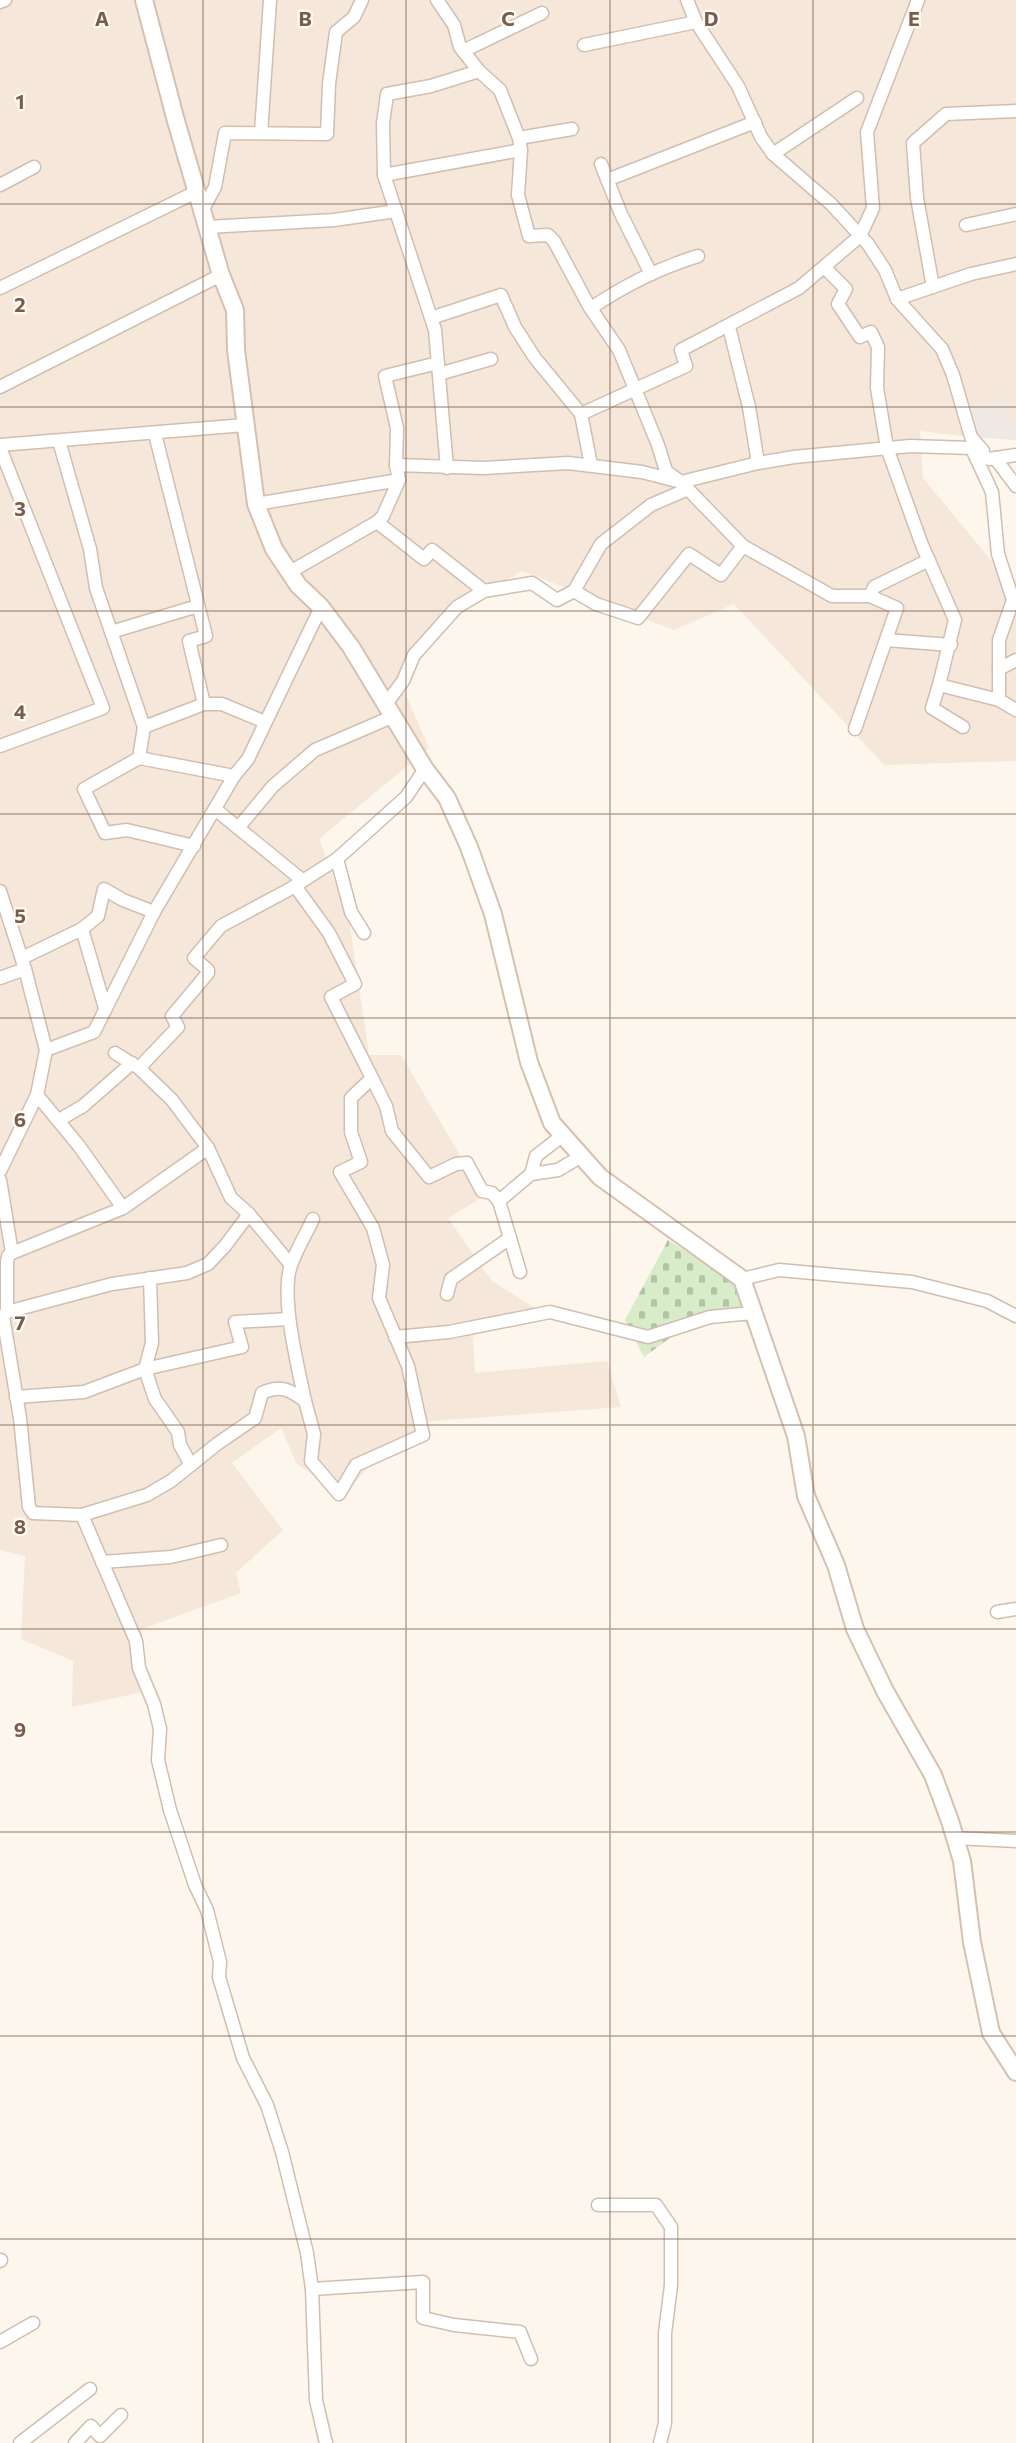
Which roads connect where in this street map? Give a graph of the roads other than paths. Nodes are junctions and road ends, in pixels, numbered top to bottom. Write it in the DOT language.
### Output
graph roads {
  1 [pos="5,0"];
  2 [pos="144,0"];
  3 [pos="270,0"];
  4 [pos="362,0"];
  5 [pos="437,0"];
  6 [pos="687,0"];
  7 [pos="918,0"];
  8 [pos="0,2"];
  9 [pos="542,13"];
  10 [pos="696,22"];
  11 [pos="584,45"];
  12 [pos="463,51"];
  13 [pos="479,71"];
  14 [pos="857,98"];
  15 [pos="1016,111"];
  16 [pos="755,122"];
  17 [pos="572,129"];
  18 [pos="261,133"];
  19 [pos="520,144"];
  20 [pos="773,154"];
  21 [pos="601,164"];
  22 [pos="34,167"];
  23 [pos="384,175"];
  24 [pos="607,180"];
  25 [pos="0,185"];
  26 [pos="198,191"];
  27 [pos="203,209"];
  28 [pos="396,211"];
  29 [pos="1016,214"];
  30 [pos="966,225"];
  31 [pos="208,227"];
  32 [pos="860,236"];
  33 [pos="698,256"];
  34 [pos="1016,264"];
  35 [pos="824,267"];
  36 [pos="651,274"];
  37 [pos="221,275"];
  38 [pos="933,287"];
  39 [pos="0,288"];
  40 [pos="897,299"];
  41 [pos="591,308"];
  42 [pos="431,318"];
  43 [pos="729,327"];
  44 [pos="490,359"];
  45 [pos="438,368"];
  46 [pos="0,387"];
  47 [pos="636,390"];
  48 [pos="581,414"];
  49 [pos="245,425"];
  50 [pos="155,434"];
  51 [pos="59,441"];
  52 [pos="0,447"];
  53 [pos="887,448"];
  54 [pos="971,448"];
  55 [pos="1016,454"];
  56 [pos="992,459"];
  57 [pos="758,463"];
  58 [pos="396,465"];
  59 [pos="591,465"];
  60 [pos="447,468"];
  61 [pos="399,480"];
  62 [pos="685,485"];
  63 [pos="1016,486"];
  64 [pos="256,504"];
  65 [pos="377,522"];
  66 [pos="743,546"];
  67 [pos="928,560"];
  68 [pos="290,572"];
  69 [pos="484,591"];
  70 [pos="574,591"];
  71 [pos="870,596"];
  72 [pos="198,606"];
  73 [pos="321,607"];
  74 [pos="111,632"];
  75 [pos="886,640"];
  76 [pos="951,645"];
  77 [pos="1016,660"];
  78 [pos="999,669"];
  79 [pos="939,685"];
  80 [pos="999,700"];
  81 [pos="204,704"];
  82 [pos="390,710"];
  83 [pos="1016,710"];
  84 [pos="265,722"];
  85 [pos="144,727"];
  86 [pos="963,727"];
  87 [pos="855,729"];
  88 [pos="0,746"];
  89 [pos="139,758"];
  90 [pos="425,769"];
  91 [pos="234,776"];
  92 [pos="215,809"];
  93 [pos="238,828"];
  94 [pos="194,846"];
  95 [pos="337,859"];
  96 [pos="298,883"];
  97 [pos="0,891"];
  98 [pos="154,912"];
  99 [pos="82,929"];
  100 [pos="364,933"];
  101 [pos="24,963"];
  102 [pos="0,978"];
  103 [pos="105,1008"];
  104 [pos="46,1050"];
  105 [pos="115,1053"];
  106 [pos="136,1065"];
  107 [pos="372,1078"];
  108 [pos="38,1095"];
  109 [pos="59,1120"];
  110 [pos="562,1136"];
  111 [pos="208,1148"];
  112 [pos="580,1157"];
  113 [pos="0,1171"];
  114 [pos="531,1174"];
  115 [pos="0,1180"];
  116 [pos="499,1201"];
  117 [pos="123,1208"];
  118 [pos="249,1214"];
  119 [pos="313,1219"];
  120 [pos="510,1238"];
  121 [pos="12,1253"];
  122 [pos="291,1265"];
  123 [pos="520,1272"];
  124 [pos="150,1278"];
  125 [pos="742,1279"];
  126 [pos="447,1294"];
  127 [pos="7,1312"];
  128 [pos="753,1313"];
  129 [pos="1016,1316"];
  130 [pos="289,1319"];
  131 [pos="395,1337"];
  132 [pos="145,1369"];
  133 [pos="16,1397"];
  134 [pos="305,1401"];
  135 [pos="191,1465"];
  136 [pos="82,1515"];
  137 [pos="220,1545"];
  138 [pos="102,1562"];
  139 [pos="1016,1609"];
  140 [pos="997,1612"];
  141 [pos="955,1838"];
  142 [pos="1016,1841"];
  143 [pos="1016,2072"];
  144 [pos="598,2205"];
  145 [pos="312,2289"];
  146 [pos="33,2323"];
  147 [pos="0,2342"];
  148 [pos="531,2359"];
  149 [pos="90,2389"];
  150 [pos="121,2415"];
  151 [pos="20,2443"];
  152 [pos="75,2443"];
  153 [pos="326,2443"];
  154 [pos="660,2443"];
  1 -- 8 [label="street"];
  2 -- 26 [label="street"];
  3 -- 18 [label="street"];
  4 -- 18 [label="street"];
  5 -- 12 [label="street"];
  6 -- 10 [label="street"];
  7 -- 32 [label="street"];
  9 -- 12 [label="street"];
  10 -- 11 [label="street"];
  10 -- 16 [label="street"];
  12 -- 13 [label="street"];
  13 -- 19 [label="street"];
  13 -- 23 [label="street"];
  14 -- 20 [label="street"];
  15 -- 38 [label="street"];
  16 -- 20 [label="street"];
  16 -- 24 [label="street"];
  17 -- 19 [label="street"];
  18 -- 27 [label="street"];
  19 -- 23 [label="street"];
  19 -- 41 [label="street"];
  20 -- 32 [label="street"];
  21 -- 24 [label="street"];
  22 -- 25 [label="street"];
  23 -- 28 [label="street"];
  24 -- 36 [label="street"];
  26 -- 27 [label="street"];
  26 -- 39 [label="street"];
  27 -- 31 [label="street"];
  28 -- 31 [label="street"];
  28 -- 42 [label="street"];
  29 -- 30 [label="street"];
  31 -- 37 [label="street"];
  32 -- 35 [label="street"];
  32 -- 40 [label="street"];
  33 -- 36 [label="street"];
  34 -- 38 [label="street"];
  35 -- 43 [label="street"];
  35 -- 53 [label="street"];
  36 -- 41 [label="street"];
  37 -- 46 [label="street"];
  37 -- 49 [label="street"];
  38 -- 40 [label="street"];
  40 -- 56 [label="street"];
  41 -- 47 [label="street"];
  42 -- 45 [label="street"];
  42 -- 48 [label="street"];
  43 -- 47 [label="street"];
  43 -- 57 [label="street"];
  44 -- 45 [label="street"];
  45 -- 58 [label="street"];
  45 -- 60 [label="street"];
  47 -- 48 [label="street"];
  47 -- 62 [label="street"];
  48 -- 59 [label="street"];
  49 -- 50 [label="street"];
  49 -- 64 [label="street"];
  50 -- 51 [label="street"];
  50 -- 72 [label="street"];
  51 -- 52 [label="street"];
  51 -- 74 [label="street"];
  52 -- 88 [label="street"];
  53 -- 54 [label="street"];
  53 -- 57 [label="street"];
  53 -- 67 [label="street"];
  54 -- 56 [label="street"];
  54 -- 78 [label="street"];
  55 -- 56 [label="street"];
  56 -- 63 [label="street"];
  57 -- 62 [label="street"];
  58 -- 60 [label="street"];
  58 -- 61 [label="street"];
  59 -- 60 [label="street"];
  59 -- 62 [label="street"];
  61 -- 64 [label="street"];
  61 -- 65 [label="street"];
  62 -- 66 [label="street"];
  62 -- 70 [label="street"];
  64 -- 68 [label="street"];
  65 -- 68 [label="street"];
  65 -- 69 [label="street"];
  66 -- 70 [label="street"];
  66 -- 71 [label="street"];
  67 -- 71 [label="street"];
  67 -- 76 [label="street"];
  68 -- 73 [label="street"];
  69 -- 70 [label="street"];
  69 -- 82 [label="street"];
  71 -- 75 [label="street"];
  72 -- 74 [label="street"];
  72 -- 81 [label="street"];
  73 -- 82 [label="street"];
  73 -- 84 [label="street"];
  74 -- 85 [label="street"];
  75 -- 76 [label="street"];
  75 -- 87 [label="street"];
  76 -- 79 [label="street"];
  77 -- 78 [label="street"];
  78 -- 80 [label="street"];
  79 -- 80 [label="street"];
  79 -- 86 [label="street"];
  80 -- 83 [label="street"];
  81 -- 84 [label="street"];
  81 -- 85 [label="street"];
  82 -- 90 [label="street"];
  82 -- 93 [label="street"];
  84 -- 91 [label="street"];
  85 -- 89 [label="street"];
  89 -- 91 [label="street"];
  89 -- 94 [label="street"];
  90 -- 95 [label="street"];
  90 -- 110 [label="street"];
  91 -- 92 [label="street"];
  92 -- 93 [label="street"];
  92 -- 94 [label="street"];
  93 -- 96 [label="street"];
  94 -- 98 [label="street"];
  95 -- 96 [label="street"];
  95 -- 100 [label="street"];
  96 -- 106 [label="street"];
  96 -- 107 [label="street"];
  97 -- 101 [label="street"];
  98 -- 99 [label="street"];
  98 -- 103 [label="street"];
  99 -- 101 [label="street"];
  99 -- 103 [label="street"];
  101 -- 102 [label="street"];
  101 -- 104 [label="street"];
  103 -- 104 [label="street"];
  104 -- 108 [label="street"];
  105 -- 106 [label="street"];
  106 -- 109 [label="street"];
  106 -- 111 [label="street"];
  107 -- 116 [label="street"];
  107 -- 131 [label="street"];
  108 -- 109 [label="street"];
  108 -- 113 [label="street"];
  109 -- 117 [label="street"];
  110 -- 112 [label="street"];
  110 -- 114 [label="street"];
  111 -- 117 [label="street"];
  111 -- 118 [label="street"];
  112 -- 114 [label="street"];
  112 -- 125 [label="street"];
  114 -- 116 [label="street"];
  115 -- 121 [label="street"];
  116 -- 120 [label="street"];
  117 -- 121 [label="street"];
  118 -- 122 [label="street"];
  118 -- 124 [label="street"];
  119 -- 122 [label="street"];
  120 -- 123 [label="street"];
  120 -- 126 [label="street"];
  121 -- 127 [label="street"];
  122 -- 130 [label="street"];
  124 -- 127 [label="street"];
  124 -- 132 [label="street"];
  125 -- 128 [label="street"];
  125 -- 129 [label="street"];
  127 -- 133 [label="street"];
  128 -- 131 [label="street"];
  128 -- 141 [label="street"];
  130 -- 132 [label="street"];
  130 -- 134 [label="street"];
  131 -- 134 [label="street"];
  132 -- 133 [label="street"];
  132 -- 135 [label="street"];
  133 -- 136 [label="street"];
  134 -- 135 [label="street"];
  135 -- 136 [label="street"];
  136 -- 138 [label="street"];
  137 -- 138 [label="street"];
  138 -- 145 [label="street"];
  139 -- 140 [label="street"];
  141 -- 142 [label="street"];
  141 -- 143 [label="street"];
  144 -- 154 [label="street"];
  145 -- 148 [label="street"];
  145 -- 153 [label="street"];
  146 -- 147 [label="street"];
  149 -- 151 [label="street"];
  150 -- 152 [label="street"];
}
